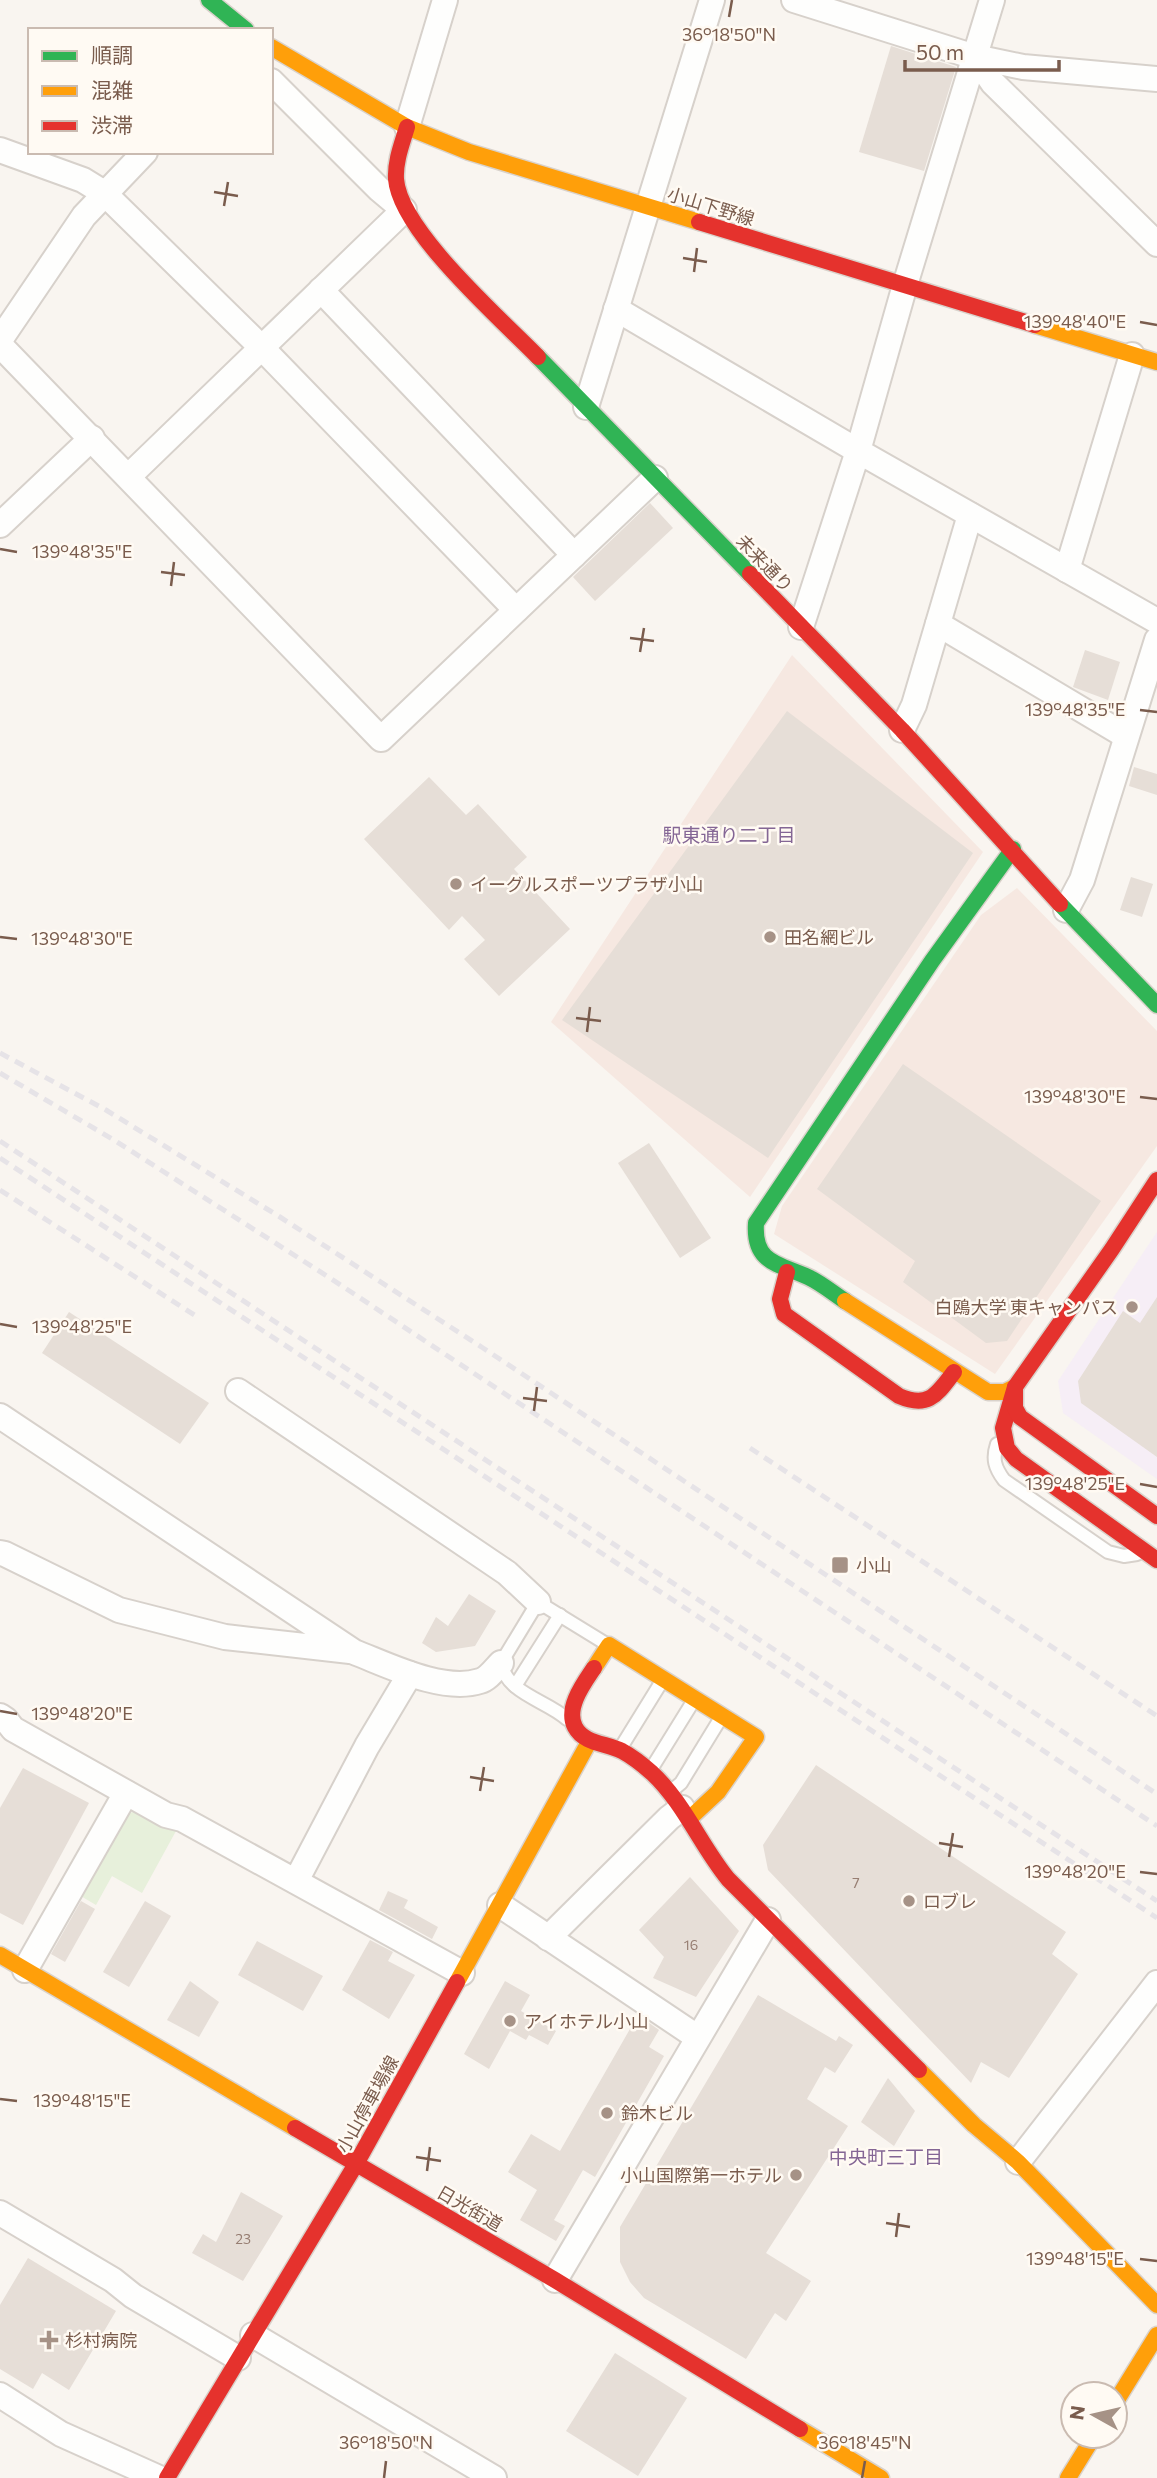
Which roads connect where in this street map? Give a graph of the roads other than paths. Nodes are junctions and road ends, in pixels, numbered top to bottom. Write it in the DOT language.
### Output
graph roads {
  1 [pos="209,0"];
  2 [pos="445,0"];
  3 [pos="712,0"];
  4 [pos="794,0"];
  5 [pos="992,0"];
  6 [pos="244,28"];
  7 [pos="273,48"];
  8 [pos="975,57"];
  9 [pos="1157,79"];
  10 [pos="273,83"];
  11 [pos="407,127"];
  12 [pos="0,150"];
  13 [pos="143,154"];
  14 [pos="104,193"];
  15 [pos="647,206"];
  16 [pos="404,210"];
  17 [pos="1157,244"];
  18 [pos="905,285"];
  19 [pos="321,290"];
  20 [pos="616,309"];
  21 [pos="0,342"];
  22 [pos="262,348"];
  23 [pos="1132,355"];
  24 [pos="1157,362"];
  25 [pos="586,407"];
  26 [pos="92,438"];
  27 [pos="858,451"];
  28 [pos="128,476"];
  29 [pos="655,478"];
  30 [pos="970,515"];
  31 [pos="0,525"];
  32 [pos="573,555"];
  33 [pos="1067,570"];
  34 [pos="516,610"];
  35 [pos="1157,621"];
  36 [pos="938,624"];
  37 [pos="801,627"];
  38 [pos="1157,640"];
  39 [pos="902,730"];
  40 [pos="1126,736"];
  41 [pos="1013,849"];
  42 [pos="1066,910"];
  43 [pos="1157,1005"];
  44 [pos="1157,1180"];
  45 [pos="787,1272"];
  46 [pos="954,1373"];
  47 [pos="1015,1387"];
  48 [pos="238,1391"];
  49 [pos="0,1416"];
  50 [pos="1005,1420"];
  51 [pos="1157,1516"];
  52 [pos="0,1553"];
  53 [pos="1152,1556"];
  54 [pos="538,1602"];
  55 [pos="560,1615"];
  56 [pos="610,1645"];
  57 [pos="354,1652"];
  58 [pos="501,1663"];
  59 [pos="410,1674"];
  60 [pos="664,1678"];
  61 [pos="514,1686"];
  62 [pos="695,1699"];
  63 [pos="0,1716"];
  64 [pos="723,1716"];
  65 [pos="589,1742"];
  66 [pos="619,1750"];
  67 [pos="650,1771"];
  68 [pos="126,1793"];
  69 [pos="681,1807"];
  70 [pos="296,1881"];
  71 [pos="500,1905"];
  72 [pos="768,1920"];
  73 [pos="548,1938"];
  74 [pos="0,1955"];
  75 [pos="25,1970"];
  76 [pos="462,1973"];
  77 [pos="1157,1983"];
  78 [pos="697,2037"];
  79 [pos="1018,2162"];
  80 [pos="356,2164"];
  81 [pos="0,2213"];
  82 [pos="555,2280"];
  83 [pos="1157,2305"];
  84 [pos="253,2335"];
  85 [pos="1157,2335"];
  86 [pos="238,2358"];
  87 [pos="1129,2380"];
  88 [pos="0,2395"];
  89 [pos="1085,2450"];
  90 [pos="159,2478"];
  91 [pos="167,2478"];
  92 [pos="494,2478"];
  93 [pos="881,2478"];
  94 [pos="1068,2478"];
  1 -- 6 [label="street"];
  2 -- 11 [label="street"];
  3 -- 15 [label="street"];
  4 -- 8 [label="street"];
  5 -- 8 [label="street"];
  7 -- 11 [label="street, 小山下野線"];
  8 -- 9 [label="street"];
  8 -- 17 [label="street"];
  8 -- 18 [label="street"];
  10 -- 16 [label="street"];
  11 -- 15 [label="street, 小山下野線"];
  11 -- 16 [label="street, 未来通り"];
  12 -- 14 [label="street"];
  13 -- 14 [label="street"];
  14 -- 21 [label="street"];
  14 -- 22 [label="street"];
  15 -- 18 [label="street, 小山下野線"];
  15 -- 20 [label="street"];
  16 -- 19 [label="street"];
  16 -- 25 [label="street, 未来通り"];
  18 -- 23 [label="street, 小山下野線"];
  18 -- 27 [label="street"];
  19 -- 22 [label="street"];
  19 -- 32 [label="street"];
  20 -- 25 [label="street"];
  20 -- 27 [label="street"];
  21 -- 26 [label="street"];
  22 -- 28 [label="street"];
  22 -- 34 [label="street"];
  23 -- 24 [label="street, 小山下野線"];
  23 -- 33 [label="street"];
  25 -- 29 [label="street, 未来通り"];
  26 -- 28 [label="street"];
  26 -- 31 [label="street"];
  27 -- 30 [label="street"];
  27 -- 37 [label="street"];
  28 -- 34 [label="street"];
  29 -- 32 [label="street"];
  29 -- 37 [label="street, 未来通り"];
  30 -- 33 [label="street"];
  30 -- 36 [label="street"];
  32 -- 34 [label="street"];
  33 -- 35 [label="street"];
  36 -- 39 [label="street"];
  36 -- 40 [label="street"];
  37 -- 39 [label="street, 未来通り"];
  38 -- 40 [label="street"];
  39 -- 41 [label="street, 未来通り"];
  40 -- 42 [label="street"];
  41 -- 42 [label="street, 未来通り"];
  41 -- 45 [label="street"];
  42 -- 43 [label="street, 未来通り"];
  44 -- 47 [label="street"];
  45 -- 46 [label="street"];
  45 -- 46 [label="street"];
  46 -- 47 [label="street"];
  47 -- 50 [label="street"];
  47 -- 51 [label="street"];
  48 -- 54 [label="street"];
  49 -- 57 [label="street"];
  50 -- 53 [label="street"];
  50 -- 53 [label="lane"];
  52 -- 57 [label="street"];
  54 -- 55 [label="lane"];
  54 -- 58 [label="lane"];
  55 -- 56 [label="lane"];
  55 -- 61 [label="lane"];
  56 -- 60 [label="street"];
  56 -- 65 [label="street"];
  57 -- 59 [label="street"];
  58 -- 59 [label="street"];
  58 -- 61 [label="lane"];
  59 -- 70 [label="street"];
  60 -- 62 [label="street"];
  60 -- 66 [label="lane"];
  61 -- 65 [label="lane"];
  62 -- 64 [label="street"];
  62 -- 67 [label="lane"];
  63 -- 68 [label="street"];
  64 -- 69 [label="lane"];
  64 -- 69 [label="street"];
  65 -- 66 [label="street"];
  65 -- 71 [label="street, 小山停車場線"];
  66 -- 67 [label="street"];
  67 -- 69 [label="street"];
  68 -- 70 [label="street"];
  68 -- 75 [label="street"];
  69 -- 72 [label="street"];
  69 -- 73 [label="street"];
  70 -- 76 [label="street"];
  71 -- 73 [label="street"];
  71 -- 76 [label="street, 小山停車場線"];
  72 -- 78 [label="street"];
  72 -- 79 [label="street"];
  73 -- 78 [label="street"];
  74 -- 75 [label="street, 日光街道"];
  75 -- 80 [label="street, 日光街道"];
  76 -- 80 [label="street, 小山停車場線"];
  77 -- 79 [label="street"];
  78 -- 82 [label="street"];
  79 -- 83 [label="street"];
  80 -- 82 [label="street, 日光街道"];
  80 -- 84 [label="street, 小山停車場線"];
  81 -- 86 [label="street"];
  82 -- 93 [label="street, 日光街道"];
  84 -- 86 [label="street, 小山停車場線"];
  84 -- 92 [label="street"];
  85 -- 87 [label="street"];
  86 -- 91 [label="street, 小山停車場線"];
  88 -- 90 [label="street"];
  89 -- 94 [label="street"];
}
